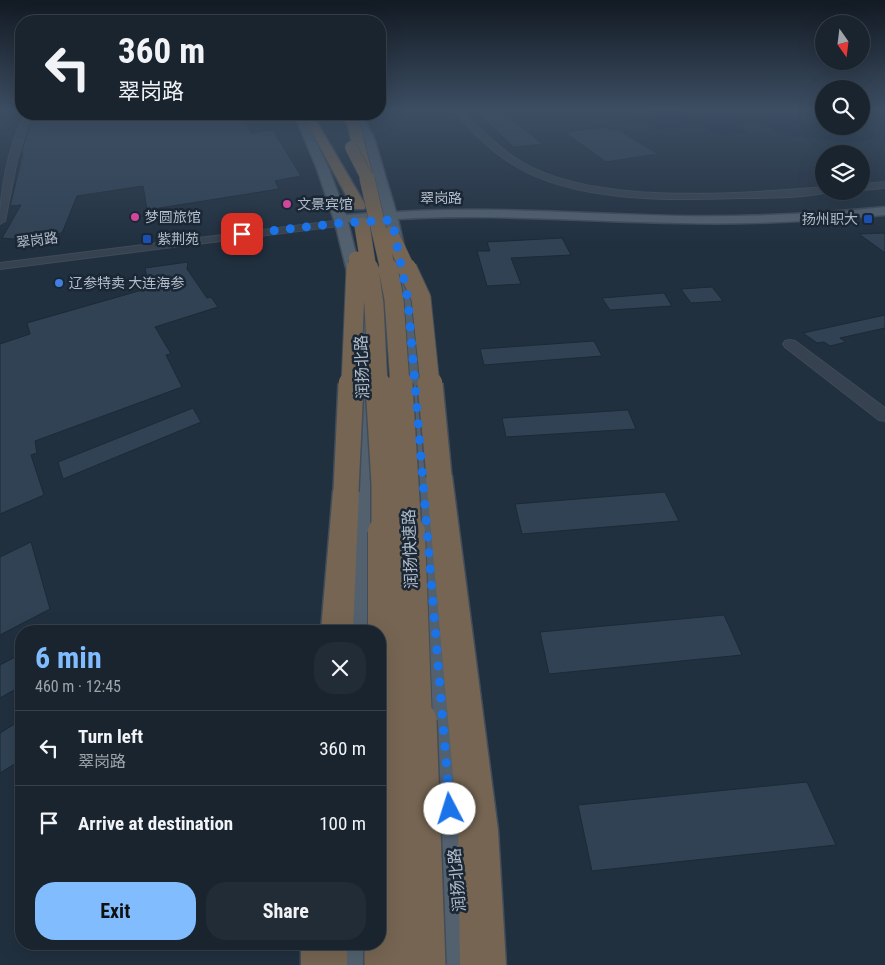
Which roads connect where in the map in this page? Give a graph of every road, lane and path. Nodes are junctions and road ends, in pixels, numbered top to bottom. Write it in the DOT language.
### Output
graph roads {
  1 [pos="15,154"];
  2 [pos="315,154"];
  3 [pos="334,154"];
  4 [pos="343,154"];
  5 [pos="350,154"];
  6 [pos="373,154"];
  7 [pos="507,154"];
  8 [pos="13,160"];
  9 [pos="0,162"];
  10 [pos="348,173"];
  11 [pos="885,185"];
  12 [pos="870,186"];
  13 [pos="815,190"];
  14 [pos="885,211"];
  15 [pos="885,216"];
  16 [pos="391,217"];
  17 [pos="0,221"];
  18 [pos="0,261"];
  19 [pos="0,266"];
  20 [pos="790,344"];
  21 [pos="885,416"];
  22 [pos="337,625"];
  23 [pos="360,625"];
  24 [pos="384,625"];
  25 [pos="324,950"];
  26 [pos="348,950"];
  27 [pos="385,950"];
  28 [pos="324,965"];
  29 [pos="347,965"];
  30 [pos="385,965"];
  31 [pos="425,965"];
  32 [pos="464,965"];
  33 [pos="482,965"];
  1 -- 8 [label="street"];
  2 -- 10 [label="main road, 润扬北路"];
  3 -- 10 [label="highway"];
  4 -- 10 [label="highway, 润扬快速路"];
  5 -- 10 [label="highway"];
  6 -- 16 [label="main road, 润扬北路"];
  7 -- 13 [label="street"];
  8 -- 9 [label="street"];
  8 -- 17 [label="street"];
  10 -- 16 [label="main road, 翠岗路"];
  10 -- 18 [label="street, 翠岗路"];
  10 -- 19 [label="street, 翠岗路"];
  10 -- 22 [label="highway, bridge"];
  10 -- 23 [label="main road, 润扬北路"];
  10 -- 24 [label="highway, 润扬快速路, bridge"];
  10 -- 31 [label="highway, 润扬快速路, bridge"];
  10 -- 33 [label="highway, bridge"];
  11 -- 12 [label="street"];
  14 -- 16 [label="main road, 翠岗路"];
  15 -- 16 [label="main road, 翠岗路"];
  16 -- 32 [label="main road, 润扬北路"];
  20 -- 21 [label="street"];
  25 -- 28 [label="highway"];
  26 -- 29 [label="main road"];
  27 -- 30 [label="highway, 润扬快速路, bridge"];
}
